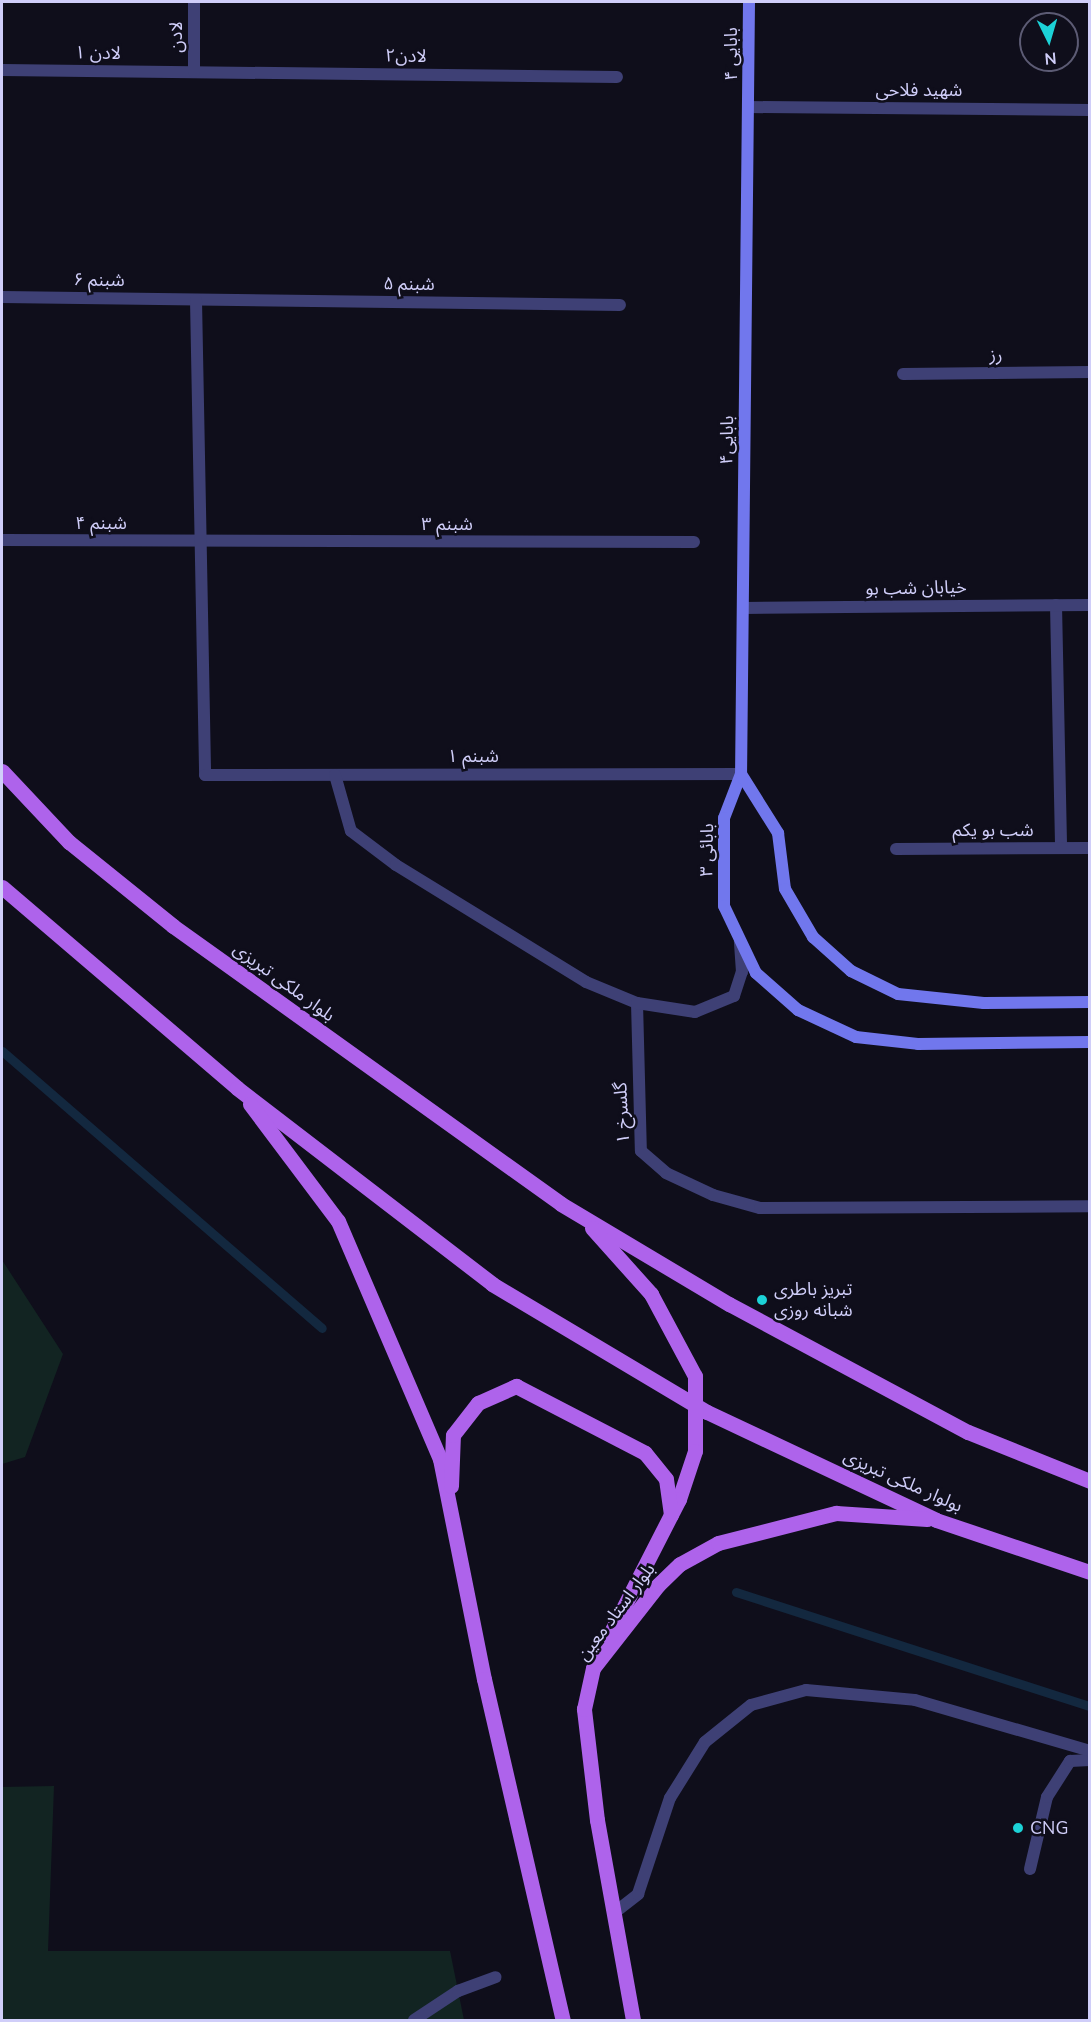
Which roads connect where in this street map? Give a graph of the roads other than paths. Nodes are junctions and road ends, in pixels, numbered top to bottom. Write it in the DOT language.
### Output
graph roads {
  1 [pos="194,2"];
  2 [pos="749,2"];
  3 [pos="2,70"];
  4 [pos="194,72"];
  5 [pos="617,76"];
  6 [pos="749,107"];
  7 [pos="1089,110"];
  8 [pos="2,297"];
  9 [pos="196,300"];
  10 [pos="620,305"];
  11 [pos="1089,372"];
  12 [pos="903,374"];
  13 [pos="2,540"];
  14 [pos="200,541"];
  15 [pos="694,542"];
  16 [pos="1056,605"];
  17 [pos="1089,605"];
  18 [pos="743,608"];
  19 [pos="2,771"];
  20 [pos="334,774"];
  21 [pos="741,774"];
  22 [pos="1061,848"];
  23 [pos="1089,848"];
  24 [pos="896,849"];
  25 [pos="2,887"];
  26 [pos="740,940"];
  27 [pos="1089,1002"];
  28 [pos="637,1003"];
  29 [pos="1089,1042"];
  30 [pos="237,1088"];
  31 [pos="1089,1206"];
  32 [pos="580,1215"];
  33 [pos="1089,1481"];
  34 [pos="449,1508"];
  35 [pos="671,1515"];
  36 [pos="936,1520"];
  37 [pos="1089,1572"];
  38 [pos="593,1668"];
  39 [pos="1089,1751"];
  40 [pos="1089,1760"];
  41 [pos="1030,1869"];
  42 [pos="614,1913"];
  43 [pos="496,1977"];
  44 [pos="414,2020"];
  45 [pos="563,2020"];
  46 [pos="633,2020"];
  1 -- 4 [label="street, لادن"];
  2 -- 6 [label="main road, بابایی ۴"];
  3 -- 4 [label="street, لادن ۱"];
  4 -- 5 [label="street, لادن۲"];
  6 -- 7 [label="street, شهید فلاحی"];
  6 -- 18 [label="main road, بابایی۴"];
  8 -- 9 [label="street, شبنم ۶"];
  9 -- 10 [label="street, شبنم ۵"];
  9 -- 14 [label="street"];
  11 -- 12 [label="street, رز"];
  13 -- 14 [label="street, شبنم ۴"];
  14 -- 15 [label="street, شبنم ۳"];
  14 -- 20 [label="street, شبنم ۱"];
  16 -- 17 [label="street, خیابان شب بو"];
  16 -- 18 [label="street, خیابان شب بو"];
  16 -- 22 [label="street"];
  18 -- 21 [label="main road, بابایی۴"];
  19 -- 32 [label="main road, بلوار ملکى تبریزى"];
  20 -- 21 [label="street, شبنم ۱"];
  20 -- 28 [label="street"];
  21 -- 26 [label="main road, بابائی ۳"];
  21 -- 27 [label="main road"];
  22 -- 23 [label="street, شب بو یکم"];
  22 -- 24 [label="street, شب بو یکم"];
  25 -- 30 [label="main road"];
  26 -- 28 [label="street"];
  26 -- 29 [label="main road, بابائی ۳"];
  28 -- 31 [label="street, گلسرخ ۱"];
  30 -- 34 [label="main road"];
  30 -- 36 [label="main road, بولوار ملکی تبریزی"];
  32 -- 33 [label="main road, بلوار ملکى تبریزى"];
  32 -- 35 [label="main road"];
  34 -- 35 [label="main road"];
  34 -- 45 [label="main road"];
  35 -- 38 [label="main road"];
  36 -- 37 [label="main road, بولوار ملکی تبریزی"];
  36 -- 38 [label="main road, بلوار استاد معین"];
  38 -- 42 [label="main road, بلوار استاد معین"];
  39 -- 42 [label="street"];
  40 -- 41 [label="street"];
  42 -- 46 [label="main road, بلوار استاد معین"];
  43 -- 44 [label="street"];
}
